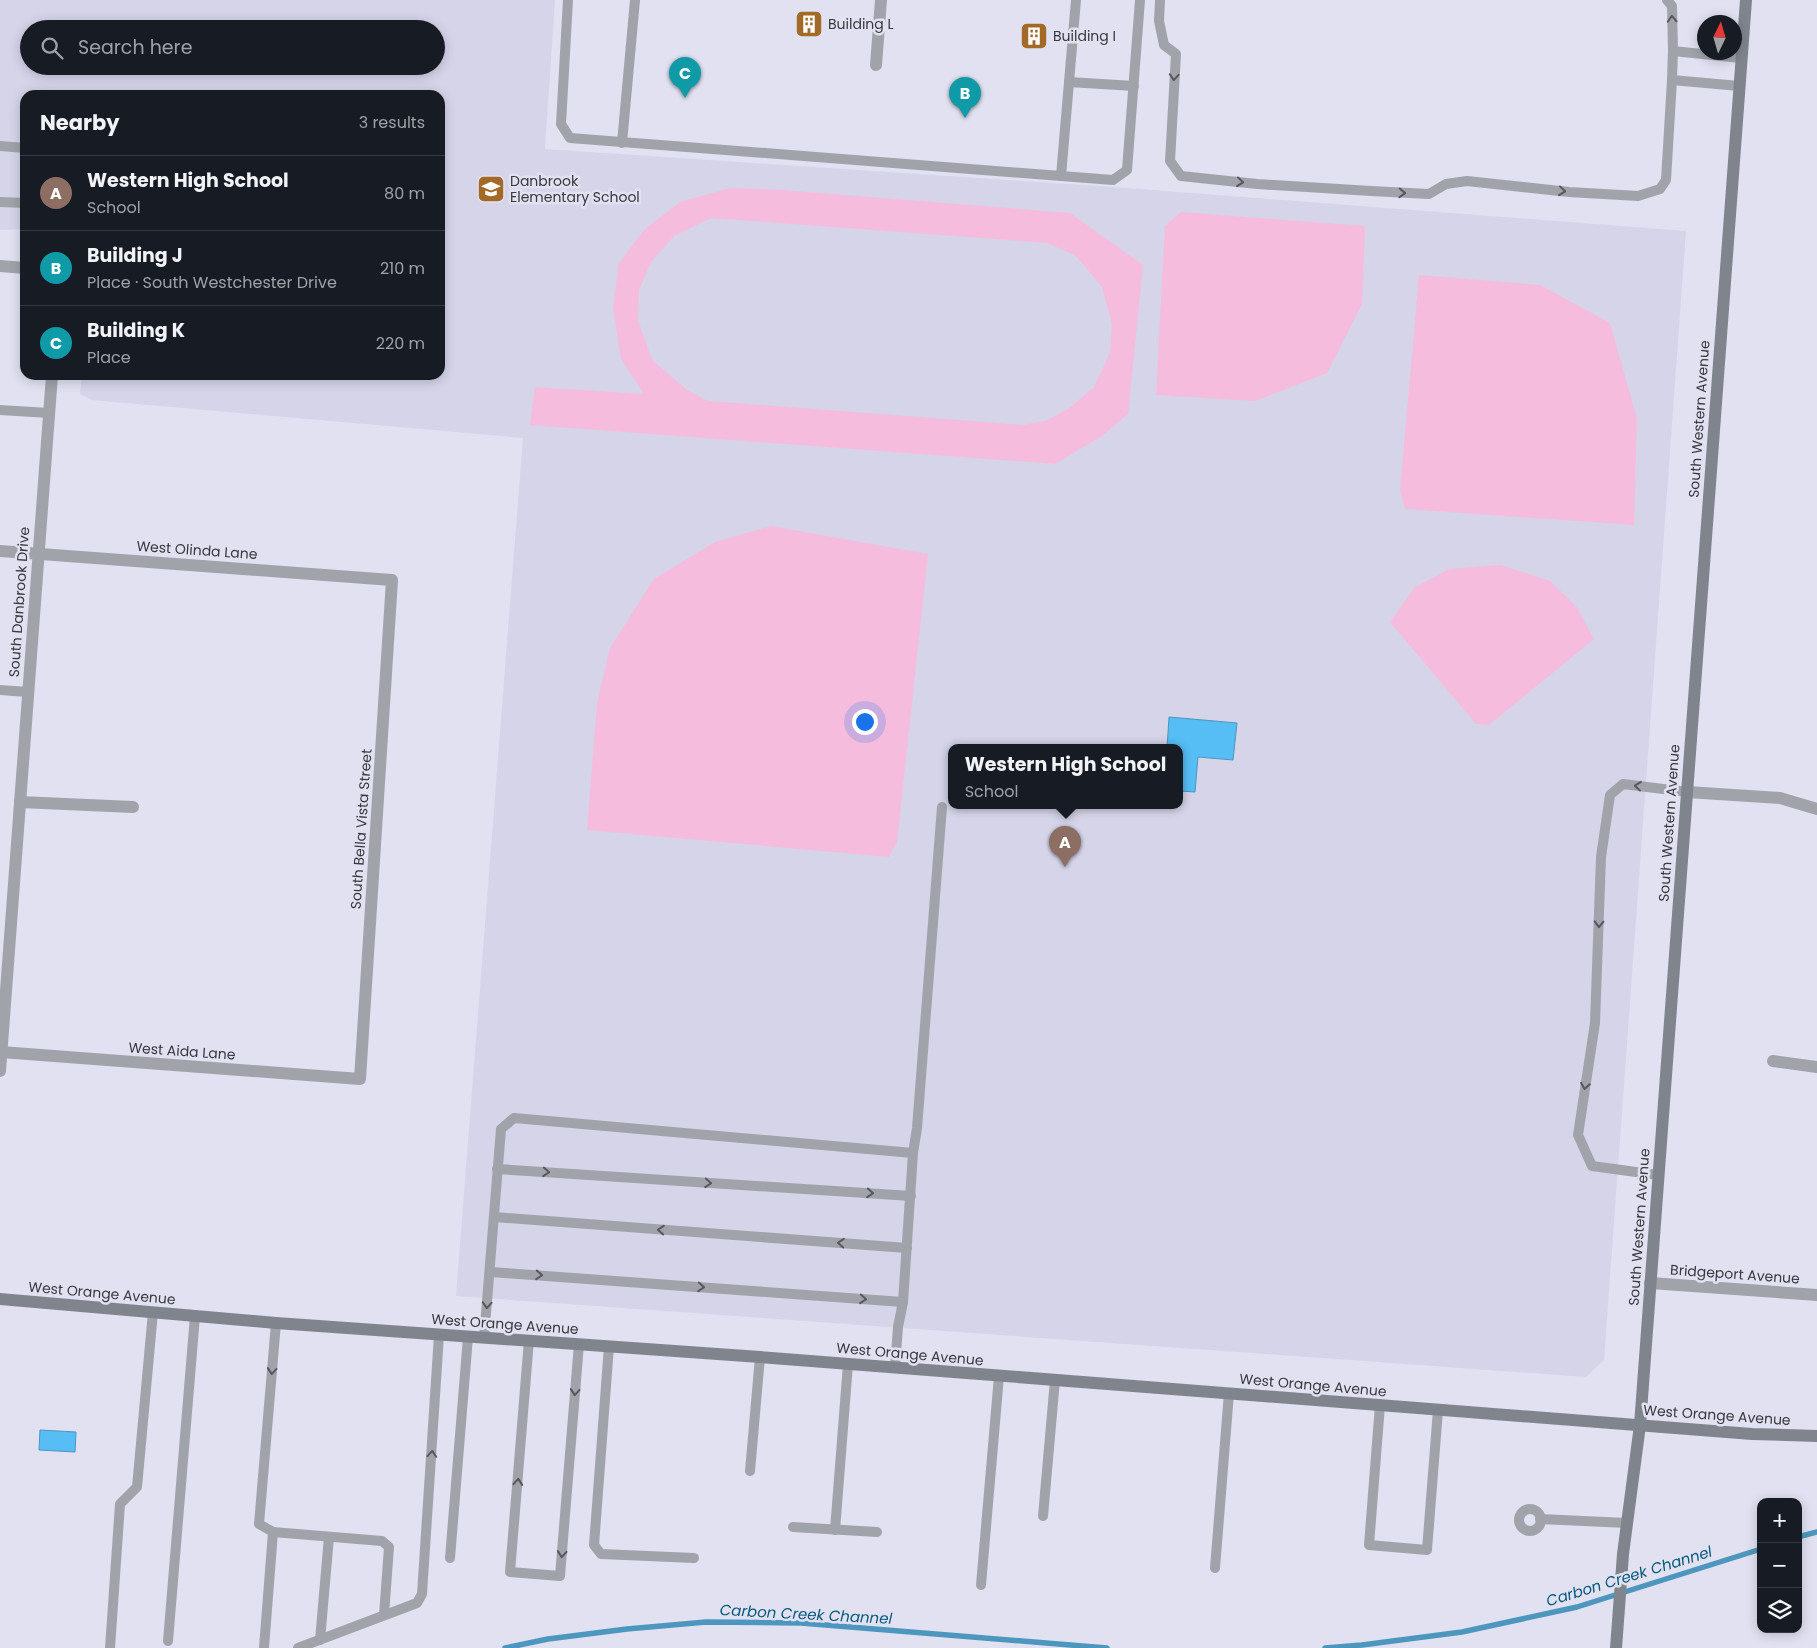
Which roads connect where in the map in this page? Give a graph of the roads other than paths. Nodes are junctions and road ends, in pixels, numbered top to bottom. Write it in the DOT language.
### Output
graph roads {
  1 [pos="568,0"];
  2 [pos="635,0"];
  3 [pos="881,0"];
  4 [pos="1076,0"];
  5 [pos="1140,0"];
  6 [pos="1160,0"];
  7 [pos="1667,0"];
  8 [pos="1746,0"];
  9 [pos="1742,46"];
  10 [pos="1673,51"];
  11 [pos="1697,53"];
  12 [pos="1741,60"];
  13 [pos="876,65"];
  14 [pos="1672,80"];
  15 [pos="1069,82"];
  16 [pos="1134,86"];
  17 [pos="1739,86"];
  18 [pos="622,142"];
  19 [pos="0,146"];
  20 [pos="20,148"];
  21 [pos="1061,176"];
  22 [pos="0,202"];
  23 [pos="20,203"];
  24 [pos="0,266"];
  25 [pos="20,268"];
  26 [pos="52,380"];
  27 [pos="0,410"];
  28 [pos="49,413"];
  29 [pos="0,551"];
  30 [pos="38,554"];
  31 [pos="392,580"];
  32 [pos="0,690"];
  33 [pos="28,692"];
  34 [pos="1686,792"];
  35 [pos="20,802"];
  36 [pos="133,807"];
  37 [pos="942,807"];
  38 [pos="1817,809"];
  39 [pos="1,1052"];
  40 [pos="1773,1061"];
  41 [pos="1817,1067"];
  42 [pos="0,1071"];
  43 [pos="360,1080"];
  44 [pos="913,1152"];
  45 [pos="497,1169"];
  46 [pos="1658,1175"];
  47 [pos="911,1196"];
  48 [pos="494,1217"];
  49 [pos="907,1248"];
  50 [pos="491,1272"];
  51 [pos="1650,1283"];
  52 [pos="1817,1295"];
  53 [pos="0,1299"];
  54 [pos="903,1302"];
  55 [pos="153,1312"];
  56 [pos="195,1316"];
  57 [pos="276,1323"];
  58 [pos="439,1335"];
  59 [pos="468,1337"];
  60 [pos="484,1338"];
  61 [pos="529,1340"];
  62 [pos="579,1344"];
  63 [pos="609,1346"];
  64 [pos="760,1357"];
  65 [pos="848,1364"];
  66 [pos="895,1367"];
  67 [pos="999,1376"];
  68 [pos="1055,1380"];
  69 [pos="1229,1393"];
  70 [pos="1380,1405"];
  71 [pos="1438,1410"];
  72 [pos="1640,1425"];
  73 [pos="1817,1436"];
  74 [pos="750,1471"];
  75 [pos="1043,1516"];
  76 [pos="1540,1519"];
  77 [pos="1627,1523"];
  78 [pos="793,1528"];
  79 [pos="835,1530"];
  80 [pos="273,1532"];
  81 [pos="877,1532"];
  82 [pos="329,1537"];
  83 [pos="450,1558"];
  84 [pos="694,1558"];
  85 [pos="1215,1568"];
  86 [pos="981,1585"];
  87 [pos="384,1616"];
  88 [pos="320,1640"];
  89 [pos="168,1641"];
  90 [pos="110,1648"];
  91 [pos="264,1648"];
  92 [pos="298,1648"];
  93 [pos="1616,1648"];
  1 -- 18 [label="lane"];
  2 -- 18 [label="lane"];
  3 -- 13 [label="street"];
  4 -- 15 [label="lane"];
  5 -- 16 [label="lane"];
  6 -- 14 [label="lane, one-way"];
  10 -- 7 [label="lane, one-way"];
  8 -- 9 [label="street, South Western Avenue"];
  10 -- 11 [label="lane"];
  10 -- 14 [label="lane"];
  12 -- 17 [label="street, South Western Avenue"];
  14 -- 17 [label="lane"];
  15 -- 16 [label="lane"];
  15 -- 21 [label="lane"];
  16 -- 21 [label="lane"];
  17 -- 34 [label="street, South Western Avenue"];
  18 -- 21 [label="lane"];
  19 -- 20 [label="lane"];
  22 -- 23 [label="lane"];
  24 -- 25 [label="street"];
  26 -- 28 [label="street, South Danbrook Drive"];
  27 -- 28 [label="lane"];
  28 -- 30 [label="street, South Danbrook Drive"];
  29 -- 30 [label="street, West Olinda Lane"];
  30 -- 31 [label="street, West Olinda Lane"];
  30 -- 33 [label="street, South Danbrook Drive"];
  31 -- 43 [label="street, South Bella Vista Street"];
  32 -- 33 [label="lane"];
  33 -- 35 [label="street, South Danbrook Drive"];
  34 -- 38 [label="street"];
  34 -- 46 [label="street, South Western Avenue"];
  34 -- 46 [label="lane, one-way"];
  35 -- 36 [label="street"];
  35 -- 39 [label="street, South Danbrook Drive"];
  37 -- 44 [label="lane"];
  39 -- 42 [label="street, South Danbrook Drive"];
  39 -- 43 [label="street, West Aida Lane"];
  40 -- 41 [label="street"];
  44 -- 45 [label="lane"];
  44 -- 47 [label="lane"];
  45 -- 47 [label="lane, one-way"];
  45 -- 48 [label="lane"];
  46 -- 51 [label="street, South Western Avenue"];
  47 -- 49 [label="lane"];
  49 -- 48 [label="lane, one-way"];
  48 -- 50 [label="lane"];
  49 -- 54 [label="lane"];
  50 -- 54 [label="lane, one-way"];
  50 -- 60 [label="lane, one-way"];
  51 -- 52 [label="street, Bridgeport Avenue"];
  51 -- 72 [label="street, South Western Avenue"];
  53 -- 55 [label="street, West Orange Avenue"];
  54 -- 66 [label="lane"];
  55 -- 56 [label="street, West Orange Avenue"];
  55 -- 90 [label="lane"];
  56 -- 57 [label="street, West Orange Avenue"];
  56 -- 89 [label="lane"];
  57 -- 58 [label="street, West Orange Avenue"];
  57 -- 80 [label="lane, one-way"];
  58 -- 59 [label="street, West Orange Avenue"];
  87 -- 58 [label="lane, one-way"];
  59 -- 60 [label="street, West Orange Avenue"];
  59 -- 83 [label="lane"];
  60 -- 61 [label="street, West Orange Avenue"];
  61 -- 62 [label="street, West Orange Avenue"];
  62 -- 61 [label="lane, one-way"];
  62 -- 63 [label="street, West Orange Avenue"];
  63 -- 64 [label="street, West Orange Avenue"];
  63 -- 84 [label="lane"];
  64 -- 65 [label="street, West Orange Avenue"];
  64 -- 74 [label="lane"];
  65 -- 66 [label="street, West Orange Avenue"];
  65 -- 79 [label="lane"];
  66 -- 67 [label="street, West Orange Avenue"];
  67 -- 68 [label="street, West Orange Avenue"];
  67 -- 86 [label="lane"];
  68 -- 69 [label="street, West Orange Avenue"];
  68 -- 75 [label="lane"];
  69 -- 70 [label="street, West Orange Avenue"];
  69 -- 85 [label="lane"];
  70 -- 71 [label="street, West Orange Avenue"];
  70 -- 71 [label="lane"];
  71 -- 72 [label="street, West Orange Avenue"];
  72 -- 73 [label="street, West Orange Avenue"];
  72 -- 77 [label="street, South Western Avenue"];
  76 -- 77 [label="lane"];
  77 -- 93 [label="street, South Western Avenue"];
  78 -- 79 [label="lane"];
  79 -- 81 [label="lane"];
  80 -- 82 [label="lane"];
  80 -- 91 [label="lane"];
  82 -- 87 [label="lane"];
  82 -- 88 [label="lane"];
  87 -- 88 [label="lane"];
  88 -- 92 [label="lane"];
}
